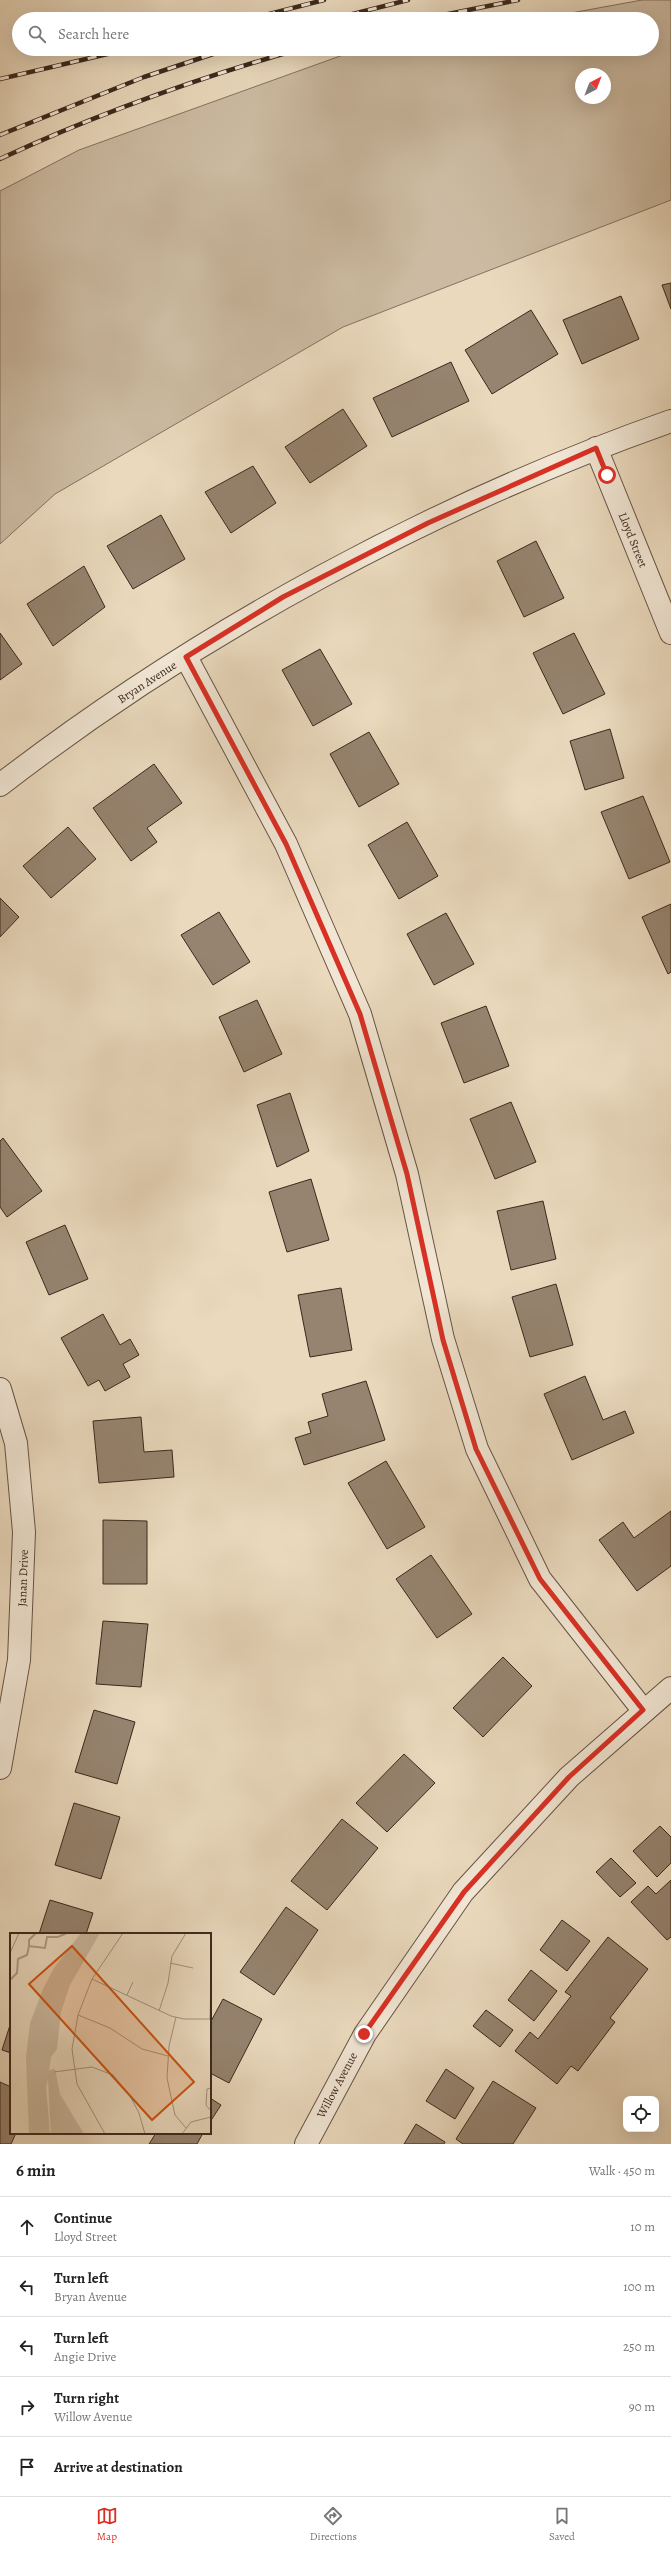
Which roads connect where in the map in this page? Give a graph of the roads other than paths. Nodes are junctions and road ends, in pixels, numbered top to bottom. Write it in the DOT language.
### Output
graph roads {
  1 [pos="671,421"];
  2 [pos="596,448"];
  3 [pos="671,633"];
  4 [pos="186,657"];
  5 [pos="0,785"];
  6 [pos="0,1389"];
  7 [pos="671,1688"];
  8 [pos="643,1710"];
  9 [pos="0,1768"];
  10 [pos="306,2144"];
  1 -- 2 [label="street, Bryan Avenue"];
  2 -- 3 [label="street, Lloyd Street"];
  2 -- 4 [label="street, Bryan Avenue"];
  4 -- 5 [label="street, Bryan Avenue"];
  4 -- 8 [label="street"];
  6 -- 9 [label="street, Janan Drive"];
  7 -- 8 [label="street, Willow Avenue"];
  8 -- 10 [label="street, Willow Avenue"];
}
